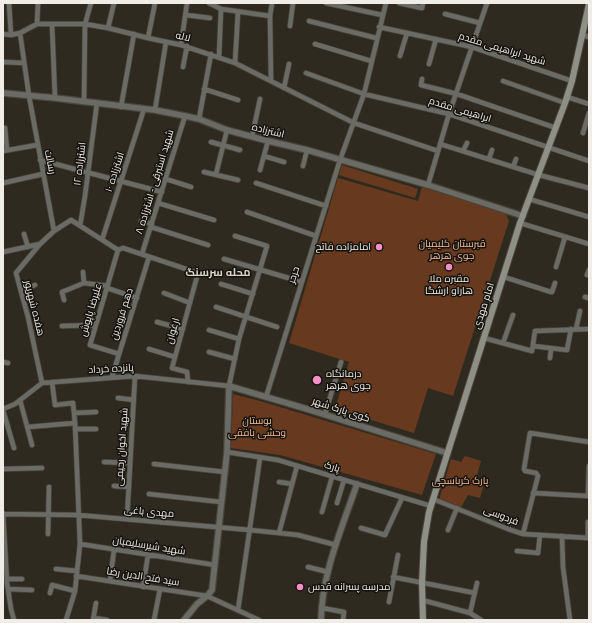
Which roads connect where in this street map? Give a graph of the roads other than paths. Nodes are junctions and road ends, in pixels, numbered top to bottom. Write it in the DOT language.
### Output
graph roads {
  1 [pos="9,3"];
  2 [pos="38,3"];
  3 [pos="91,3"];
  4 [pos="114,3"];
  5 [pos="155,3"];
  6 [pos="188,3"];
  7 [pos="209,3"];
  8 [pos="272,3"];
  9 [pos="293,3"];
  10 [pos="326,3"];
  11 [pos="386,3"];
  12 [pos="399,3"];
  13 [pos="423,3"];
  14 [pos="487,3"];
  15 [pos="589,4"];
  16 [pos="221,9"];
  17 [pos="238,12"];
  18 [pos="445,14"];
  19 [pos="382,15"];
  20 [pos="186,16"];
  21 [pos="270,16"];
  22 [pos="210,18"];
  23 [pos="309,21"];
  24 [pos="480,23"];
  25 [pos="37,24"];
  26 [pos="52,24"];
  27 [pos="85,24"];
  28 [pos="290,26"];
  29 [pos="380,27"];
  30 [pos="108,28"];
  31 [pos="20,33"];
  32 [pos="407,33"];
  33 [pos="3,34"];
  34 [pos="134,34"];
  35 [pos="10,35"];
  36 [pos="582,35"];
  37 [pos="589,37"];
  38 [pos="148,38"];
  39 [pos="376,38"];
  40 [pos="3,39"];
  41 [pos="436,39"];
  42 [pos="166,42"];
  43 [pos="315,44"];
  44 [pos="184,46"];
  45 [pos="472,47"];
  46 [pos="211,54"];
  47 [pos="400,56"];
  48 [pos="219,57"];
  49 [pos="371,61"];
  50 [pos="3,62"];
  51 [pos="24,63"];
  52 [pos="236,63"];
  53 [pos="289,64"];
  54 [pos="429,64"];
  55 [pos="183,67"];
  56 [pos="306,73"];
  57 [pos="422,78"];
  58 [pos="271,81"];
  59 [pos="503,81"];
  60 [pos="572,81"];
  61 [pos="284,88"];
  62 [pos="204,89"];
  63 [pos="3,93"];
  64 [pos="364,94"];
  65 [pos="457,94"];
  66 [pos="29,96"];
  67 [pos="55,98"];
  68 [pos="260,99"];
  69 [pos="238,100"];
  70 [pos="566,100"];
  71 [pos="84,102"];
  72 [pos="97,103"];
  73 [pos="589,104"];
  74 [pos="121,106"];
  75 [pos="144,110"];
  76 [pos="155,110"];
  77 [pos="589,113"];
  78 [pos="449,114"];
  79 [pos="185,116"];
  80 [pos="199,119"];
  81 [pos="354,122"];
  82 [pos="6,128"];
  83 [pos="556,128"];
  84 [pos="227,130"];
  85 [pos="583,133"];
  86 [pos="252,137"];
  87 [pos="268,141"];
  88 [pos="211,142"];
  89 [pos="466,143"];
  90 [pos="440,144"];
  91 [pos="37,145"];
  92 [pos="223,146"];
  93 [pos="549,149"];
  94 [pos="240,150"];
  95 [pos="307,150"];
  96 [pos="492,150"];
  97 [pos="5,151"];
  98 [pos="438,151"];
  99 [pos="463,151"];
  100 [pos="264,156"];
  101 [pos="489,159"];
  102 [pos="516,159"];
  103 [pos="40,160"];
  104 [pos="340,160"];
  105 [pos="589,161"];
  106 [pos="284,162"];
  107 [pos="303,166"];
  108 [pos="513,167"];
  109 [pos="260,170"];
  110 [pos="88,171"];
  111 [pos="204,172"];
  112 [pos="43,174"];
  113 [pos="216,174"];
  114 [pos="539,175"];
  115 [pos="166,179"];
  116 [pos="238,180"];
  117 [pos="122,181"];
  118 [pos="3,183"];
  119 [pos="256,183"];
  120 [pos="428,185"];
  121 [pos="191,187"];
  122 [pos="589,188"];
  123 [pos="162,192"];
  124 [pos="529,199"];
  125 [pos="158,203"];
  126 [pos="326,206"];
  127 [pos="247,212"];
  128 [pos="523,216"];
  129 [pos="589,217"];
  130 [pos="214,220"];
  131 [pos="141,221"];
  132 [pos="520,223"];
  133 [pos="151,225"];
  134 [pos="80,226"];
  135 [pos="54,231"];
  136 [pos="24,234"];
  137 [pos="235,236"];
  138 [pos="316,236"];
  139 [pos="565,237"];
  140 [pos="102,240"];
  141 [pos="40,244"];
  142 [pos="589,244"];
  143 [pos="208,245"];
  144 [pos="28,247"];
  145 [pos="118,250"];
  146 [pos="3,252"];
  147 [pos="142,254"];
  148 [pos="149,257"];
  149 [pos="224,259"];
  150 [pos="556,267"];
  151 [pos="260,270"];
  152 [pos="589,270"];
  153 [pos="83,272"];
  154 [pos="588,275"];
  155 [pos="504,277"];
  156 [pos="302,282"];
  157 [pos="555,283"];
  158 [pos="36,284"];
  159 [pos="84,284"];
  160 [pos="222,284"];
  161 [pos="108,287"];
  162 [pos="22,290"];
  163 [pos="164,293"];
  164 [pos="253,294"];
  165 [pos="138,298"];
  166 [pos="64,300"];
  167 [pos="190,302"];
  168 [pos="216,307"];
  169 [pos="580,311"];
  170 [pos="514,315"];
  171 [pos="246,317"];
  172 [pos="157,322"];
  173 [pos="96,325"];
  174 [pos="62,326"];
  175 [pos="277,327"];
  176 [pos="574,329"];
  177 [pos="589,329"];
  178 [pos="183,330"];
  179 [pos="210,330"];
  180 [pos="484,338"];
  181 [pos="239,339"];
  182 [pos="503,343"];
  183 [pos="533,346"];
  184 [pos="149,349"];
  185 [pos="551,349"];
  186 [pos="209,352"];
  187 [pos="119,354"];
  188 [pos="175,357"];
  189 [pos="550,358"];
  190 [pos="235,359"];
  191 [pos="341,362"];
  192 [pos="135,376"];
  193 [pos="112,377"];
  194 [pos="52,382"];
  195 [pos="188,382"];
  196 [pos="42,383"];
  197 [pos="229,386"];
  198 [pos="266,397"];
  199 [pos="118,398"];
  200 [pos="20,400"];
  201 [pos="134,400"];
  202 [pos="3,409"];
  203 [pos="96,412"];
  204 [pos="74,413"];
  205 [pos="325,414"];
  206 [pos="75,423"];
  207 [pos="28,427"];
  208 [pos="75,429"];
  209 [pos="96,429"];
  210 [pos="589,442"];
  211 [pos="32,445"];
  212 [pos="14,448"];
  213 [pos="227,452"];
  214 [pos="447,453"];
  215 [pos="260,458"];
  216 [pos="104,462"];
  217 [pos="130,463"];
  218 [pos="154,464"];
  219 [pos="297,466"];
  220 [pos="589,466"];
  221 [pos="42,468"];
  222 [pos="3,469"];
  223 [pos="225,472"];
  224 [pos="332,477"];
  225 [pos="344,480"];
  226 [pos="279,482"];
  227 [pos="292,484"];
  228 [pos="357,484"];
  229 [pos="49,486"];
  230 [pos="114,486"];
  231 [pos="129,487"];
  232 [pos="534,493"];
  233 [pos="149,494"];
  234 [pos="588,496"];
  235 [pos="402,498"];
  236 [pos="433,499"];
  237 [pos="222,502"];
  238 [pos="337,503"];
  239 [pos="431,506"];
  240 [pos="457,508"];
  241 [pos="322,512"];
  242 [pos="3,513"];
  243 [pos="48,514"];
  244 [pos="78,515"];
  245 [pos="127,519"];
  246 [pos="588,522"];
  247 [pos="219,528"];
  248 [pos="361,528"];
  249 [pos="250,530"];
  250 [pos="448,530"];
  251 [pos="278,533"];
  252 [pos="48,534"];
  253 [pos="523,534"];
  254 [pos="540,535"];
  255 [pos="562,536"];
  256 [pos="588,538"];
  257 [pos="80,544"];
  258 [pos="336,545"];
  259 [pos="114,550"];
  260 [pos="517,551"];
  261 [pos="148,555"];
  262 [pos="398,555"];
  263 [pos="215,565"];
  264 [pos="308,567"];
  265 [pos="56,570"];
  266 [pos="328,572"];
  267 [pos="77,574"];
  268 [pos="393,577"];
  269 [pos="22,579"];
  270 [pos="110,581"];
  271 [pos="6,582"];
  272 [pos="422,582"];
  273 [pos="477,583"];
  274 [pos="143,587"];
  275 [pos="8,588"];
  276 [pos="160,589"];
  277 [pos="32,590"];
  278 [pos="74,591"];
  279 [pos="50,593"];
  280 [pos="475,593"];
  281 [pos="207,596"];
  282 [pos="422,600"];
  283 [pos="389,602"];
  284 [pos="96,604"];
  285 [pos="322,608"];
  286 [pos="238,610"];
  287 [pos="470,612"];
  288 [pos="93,619"];
  289 [pos="14,620"];
  290 [pos="66,620"];
  291 [pos="107,620"];
  292 [pos="154,620"];
  293 [pos="184,620"];
  294 [pos="259,620"];
  295 [pos="321,620"];
  296 [pos="343,620"];
  297 [pos="423,620"];
  298 [pos="482,620"];
  299 [pos="570,620"];
  1 -- 35 [label="street"];
  2 -- 25 [label="street"];
  3 -- 27 [label="street"];
  4 -- 30 [label="street"];
  5 -- 38 [label="street"];
  6 -- 20 [label="street"];
  7 -- 16 [label="street"];
  8 -- 21 [label="street"];
  9 -- 28 [label="street"];
  10 -- 19 [label="street"];
  11 -- 19 [label="street, حرحر"];
  12 -- 13 [label="street"];
  14 -- 24 [label="street"];
  15 -- 36 [label="main road, امام مهدی"];
  16 -- 17 [label="street"];
  16 -- 48 [label="street"];
  17 -- 21 [label="street"];
  17 -- 52 [label="street"];
  18 -- 24 [label="street"];
  19 -- 29 [label="street, حرحر"];
  20 -- 22 [label="street"];
  20 -- 44 [label="street"];
  21 -- 58 [label="street"];
  23 -- 39 [label="street"];
  24 -- 45 [label="street"];
  25 -- 26 [label="street, لاله"];
  25 -- 31 [label="street"];
  26 -- 27 [label="street, لاله"];
  26 -- 67 [label="street"];
  27 -- 30 [label="street, لاله"];
  27 -- 71 [label="street"];
  29 -- 32 [label="street, شهید ابراهیمی مقدم"];
  29 -- 39 [label="street, حرحر"];
  30 -- 34 [label="street, لاله"];
  31 -- 35 [label="street"];
  31 -- 51 [label="street, رسالت"];
  32 -- 41 [label="street, شهید ابراهیمی مقدم"];
  32 -- 47 [label="street"];
  33 -- 35 [label="street"];
  33 -- 40 [label="street"];
  34 -- 38 [label="street, لاله"];
  34 -- 74 [label="street"];
  36 -- 37 [label="street"];
  36 -- 60 [label="main road, امام مهدی"];
  38 -- 42 [label="street, لاله"];
  39 -- 49 [label="street, حرحر"];
  41 -- 45 [label="street, شهید ابراهیمی مقدم"];
  41 -- 54 [label="street"];
  42 -- 44 [label="street, لاله"];
  42 -- 76 [label="street"];
  43 -- 49 [label="street"];
  44 -- 46 [label="street, لاله"];
  44 -- 55 [label="street"];
  45 -- 60 [label="street, شهید ابراهیمی مقدم"];
  45 -- 65 [label="street"];
  46 -- 48 [label="street, لاله"];
  46 -- 62 [label="street"];
  48 -- 52 [label="street, لاله"];
  49 -- 64 [label="street, حرحر"];
  50 -- 51 [label="street"];
  51 -- 66 [label="street, رسالت"];
  52 -- 58 [label="street, لاله"];
  53 -- 61 [label="street"];
  56 -- 64 [label="street, ابراهیمی مقدم"];
  57 -- 65 [label="street"];
  58 -- 61 [label="street, لاله"];
  59 -- 70 [label="street"];
  60 -- 70 [label="main road, امام مهدی"];
  61 -- 81 [label="street, لاله"];
  62 -- 69 [label="street"];
  62 -- 80 [label="street"];
  63 -- 66 [label="street, اشترزاده"];
  64 -- 78 [label="street, ابراهیمی مقدم"];
  64 -- 81 [label="street, حرحر"];
  65 -- 78 [label="street"];
  65 -- 83 [label="street"];
  66 -- 67 [label="street, اشترزاده"];
  66 -- 91 [label="street, رسالت"];
  67 -- 71 [label="street, اشترزاده"];
  68 -- 86 [label="street"];
  70 -- 73 [label="street"];
  70 -- 83 [label="main road, امام مهدی"];
  71 -- 72 [label="street, اشترزاده"];
  72 -- 74 [label="street, اشترزاده"];
  72 -- 110 [label="street, اشترزاده ۱۲"];
  74 -- 75 [label="street, اشترزاده"];
  75 -- 76 [label="street, اشترزاده"];
  75 -- 117 [label="street, اشترزاده ۱۰"];
  76 -- 79 [label="street, اشترزاده"];
  77 -- 85 [label="street"];
  78 -- 90 [label="street"];
  78 -- 93 [label="street, ابراهیمی مقدم"];
  79 -- 80 [label="street, اشترزاده"];
  79 -- 115 [label="street, شهید استبرقی - اشترزاده ۸"];
  80 -- 84 [label="street, اشترزاده"];
  81 -- 98 [label="street, لاله"];
  81 -- 104 [label="street, حرحر"];
  82 -- 97 [label="street"];
  83 -- 93 [label="main road, امام مهدی"];
  84 -- 86 [label="street, اشترزاده"];
  84 -- 92 [label="street"];
  86 -- 87 [label="street, اشترزاده"];
  87 -- 95 [label="street, اشترزاده"];
  87 -- 100 [label="street"];
  88 -- 92 [label="street"];
  89 -- 99 [label="street"];
  90 -- 98 [label="street"];
  90 -- 99 [label="street"];
  91 -- 97 [label="street"];
  91 -- 103 [label="street, رسالت"];
  92 -- 94 [label="street"];
  92 -- 113 [label="street"];
  93 -- 105 [label="street, ابراهیمی مقدم"];
  93 -- 114 [label="main road, امام مهدی"];
  95 -- 104 [label="street, اشترزاده"];
  95 -- 107 [label="street"];
  96 -- 101 [label="street"];
  98 -- 120 [label="street"];
  99 -- 101 [label="street"];
  100 -- 106 [label="street"];
  100 -- 109 [label="street"];
  101 -- 108 [label="street"];
  102 -- 108 [label="street"];
  103 -- 110 [label="street"];
  103 -- 112 [label="street, رسالت"];
  104 -- 120 [label="street, اشترزاده"];
  104 -- 126 [label="street, حرحر"];
  108 -- 114 [label="street"];
  110 -- 117 [label="street"];
  110 -- 134 [label="street, اشترزاده ۱۲"];
  111 -- 113 [label="street"];
  112 -- 118 [label="street"];
  112 -- 135 [label="street, رسالت"];
  113 -- 116 [label="street"];
  114 -- 122 [label="street"];
  114 -- 124 [label="main road, امام مهدی"];
  115 -- 121 [label="street"];
  115 -- 123 [label="street, شهید استبرقی - اشترزاده ۸"];
  117 -- 123 [label="street"];
  117 -- 140 [label="street, اشترزاده ۱۰"];
  119 -- 126 [label="street"];
  120 -- 128 [label="street, اشترزاده"];
  123 -- 125 [label="street, شهید استبرقی - اشترزاده ۸"];
  124 -- 128 [label="main road, امام مهدی"];
  124 -- 129 [label="street"];
  125 -- 130 [label="street"];
  125 -- 133 [label="street, شهید استبرقی - اشترزاده ۸"];
  126 -- 138 [label="street, حرحر"];
  127 -- 138 [label="street"];
  128 -- 132 [label="main road, امام مهدی"];
  131 -- 133 [label="street"];
  132 -- 139 [label="street"];
  132 -- 155 [label="main road, امام مهدی"];
  133 -- 143 [label="street"];
  133 -- 147 [label="street, شهید استبرقی - اشترزاده ۸"];
  134 -- 135 [label="street, هفده شهریور"];
  134 -- 140 [label="street, هفده شهریور"];
  135 -- 141 [label="street, هفده شهریور"];
  136 -- 144 [label="street"];
  137 -- 151 [label="street"];
  138 -- 156 [label="street, حرحر"];
  139 -- 142 [label="street"];
  139 -- 150 [label="street"];
  140 -- 145 [label="street, هفده شهریور"];
  141 -- 144 [label="street"];
  141 -- 162 [label="street, هفده شهریور"];
  144 -- 146 [label="street"];
  145 -- 147 [label="street"];
  145 -- 161 [label="street, علیرضا پاپوش"];
  147 -- 148 [label="street"];
  148 -- 165 [label="street, دهم فروردین"];
  148 -- 167 [label="street, ارغوان"];
  149 -- 151 [label="street"];
  151 -- 156 [label="street"];
  151 -- 164 [label="street"];
  152 -- 154 [label="street"];
  153 -- 159 [label="street"];
  155 -- 157 [label="street"];
  155 -- 180 [label="main road, امام مهدی"];
  156 -- 198 [label="street, حرحر"];
  158 -- 162 [label="street"];
  159 -- 161 [label="street"];
  159 -- 166 [label="street"];
  160 -- 164 [label="street"];
  161 -- 165 [label="street"];
  161 -- 173 [label="street, علیرضا پاپوش"];
  162 -- 196 [label="street, هفده شهریور"];
  163 -- 167 [label="street"];
  164 -- 171 [label="street"];
  165 -- 187 [label="street, دهم فروردین"];
  167 -- 178 [label="street, ارغوان"];
  168 -- 171 [label="street"];
  169 -- 176 [label="street"];
  170 -- 182 [label="street"];
  171 -- 175 [label="street"];
  171 -- 181 [label="street"];
  172 -- 178 [label="street"];
  173 -- 174 [label="street"];
  173 -- 187 [label="street, علیرضا پاپوش"];
  176 -- 177 [label="street"];
  176 -- 183 [label="street"];
  176 -- 185 [label="street"];
  178 -- 188 [label="street, ارغوان"];
  179 -- 181 [label="street"];
  180 -- 182 [label="street"];
  180 -- 214 [label="main road, امام مهدی"];
  181 -- 190 [label="street"];
  182 -- 183 [label="street"];
  183 -- 185 [label="street"];
  184 -- 188 [label="street"];
  185 -- 189 [label="street"];
  186 -- 190 [label="street"];
  187 -- 193 [label="street, دهم فروردین"];
  188 -- 195 [label="street, ارغوان"];
  190 -- 197 [label="street"];
  191 -- 205 [label="street"];
  192 -- 193 [label="street, پانزده خرداد"];
  192 -- 195 [label="street, پانزده خرداد"];
  192 -- 201 [label="street, شهید اخوان رحیمی"];
  193 -- 194 [label="street, پانزده خرداد"];
  194 -- 196 [label="street, پانزده خرداد"];
  194 -- 204 [label="street"];
  195 -- 197 [label="street, پانزده خرداد"];
  196 -- 200 [label="street"];
  197 -- 198 [label="street, کوی پارک شهر"];
  197 -- 213 [label="street"];
  198 -- 205 [label="street, کوی پارک شهر"];
  199 -- 201 [label="street"];
  200 -- 202 [label="street"];
  200 -- 207 [label="street"];
  201 -- 217 [label="street, شهید اخوان رحیمی"];
  202 -- 212 [label="street"];
  203 -- 204 [label="street"];
  204 -- 206 [label="street"];
  205 -- 214 [label="street, کوی پارک شهر"];
  206 -- 207 [label="street"];
  206 -- 208 [label="street"];
  207 -- 211 [label="street"];
  208 -- 209 [label="street"];
  208 -- 244 [label="street"];
  210 -- 232 [label="street"];
  213 -- 215 [label="street, پارک"];
  213 -- 223 [label="street"];
  214 -- 236 [label="main road, امام مهدی"];
  215 -- 219 [label="street, پارک"];
  215 -- 249 [label="street"];
  216 -- 217 [label="street"];
  217 -- 231 [label="street, شهید اخوان رحیمی"];
  218 -- 223 [label="street"];
  219 -- 224 [label="street, پارک"];
  219 -- 227 [label="street"];
  220 -- 234 [label="street"];
  221 -- 222 [label="street"];
  223 -- 237 [label="street"];
  224 -- 225 [label="street, پارک"];
  224 -- 241 [label="street"];
  225 -- 228 [label="street, پارک"];
  225 -- 238 [label="street"];
  226 -- 227 [label="street"];
  227 -- 251 [label="street"];
  228 -- 235 [label="street, پارک"];
  228 -- 258 [label="street"];
  229 -- 243 [label="street"];
  230 -- 231 [label="street"];
  231 -- 245 [label="street, شهید اخوان رحیمی"];
  232 -- 234 [label="street"];
  232 -- 253 [label="street"];
  233 -- 237 [label="street"];
  235 -- 239 [label="street, پارک"];
  235 -- 248 [label="street"];
  236 -- 239 [label="main road, امام مهدی"];
  236 -- 240 [label="street, فردوسی"];
  237 -- 247 [label="street"];
  239 -- 272 [label="main road, امام مهدی"];
  240 -- 250 [label="street"];
  240 -- 253 [label="street, فردوسی"];
  242 -- 243 [label="street, مهدی باغی"];
  242 -- 271 [label="street"];
  243 -- 244 [label="street, مهدی باغی"];
  243 -- 252 [label="street"];
  244 -- 245 [label="street, مهدی باغی"];
  244 -- 257 [label="street"];
  245 -- 247 [label="street, مهدی باغی"];
  246 -- 256 [label="street"];
  247 -- 249 [label="street, مهدی باغی"];
  247 -- 263 [label="street"];
  249 -- 251 [label="street, مهدی باغی"];
  249 -- 286 [label="street"];
  251 -- 258 [label="street, مهدی باغی"];
  253 -- 254 [label="street, فردوسی"];
  254 -- 255 [label="street, فردوسی"];
  254 -- 260 [label="street"];
  255 -- 256 [label="street, فردوسی"];
  255 -- 299 [label="street"];
  257 -- 259 [label="street, شهید شیرسلیمیان"];
  257 -- 267 [label="street"];
  258 -- 266 [label="street"];
  259 -- 261 [label="street, شهید شیرسلیمیان"];
  259 -- 270 [label="street"];
  261 -- 263 [label="street, شهید شیرسلیمیان"];
  261 -- 274 [label="street"];
  262 -- 268 [label="street"];
  263 -- 281 [label="street"];
  264 -- 266 [label="street"];
  265 -- 267 [label="street, سید فتح الدین رضا"];
  266 -- 285 [label="street"];
  267 -- 270 [label="street, سید فتح الدین رضا"];
  267 -- 278 [label="street"];
  268 -- 272 [label="street"];
  268 -- 283 [label="street"];
  269 -- 271 [label="street"];
  270 -- 274 [label="street, سید فتح الدین رضا"];
  271 -- 275 [label="street"];
  272 -- 280 [label="street"];
  272 -- 282 [label="main road, امام مهدی"];
  273 -- 280 [label="street"];
  274 -- 276 [label="street, سید فتح الدین رضا"];
  275 -- 277 [label="street"];
  275 -- 289 [label="street"];
  276 -- 281 [label="street, سید فتح الدین رضا"];
  276 -- 292 [label="street"];
  278 -- 279 [label="street"];
  278 -- 290 [label="street"];
  280 -- 287 [label="street"];
  281 -- 286 [label="street, سید فتح الدین رضا"];
  281 -- 293 [label="street"];
  282 -- 287 [label="street"];
  282 -- 297 [label="main road, امام مهدی"];
  284 -- 288 [label="street"];
  285 -- 295 [label="street"];
  285 -- 296 [label="street"];
  286 -- 294 [label="street, سید فتح الدین رضا"];
  287 -- 298 [label="street"];
  288 -- 291 [label="street"];
}
